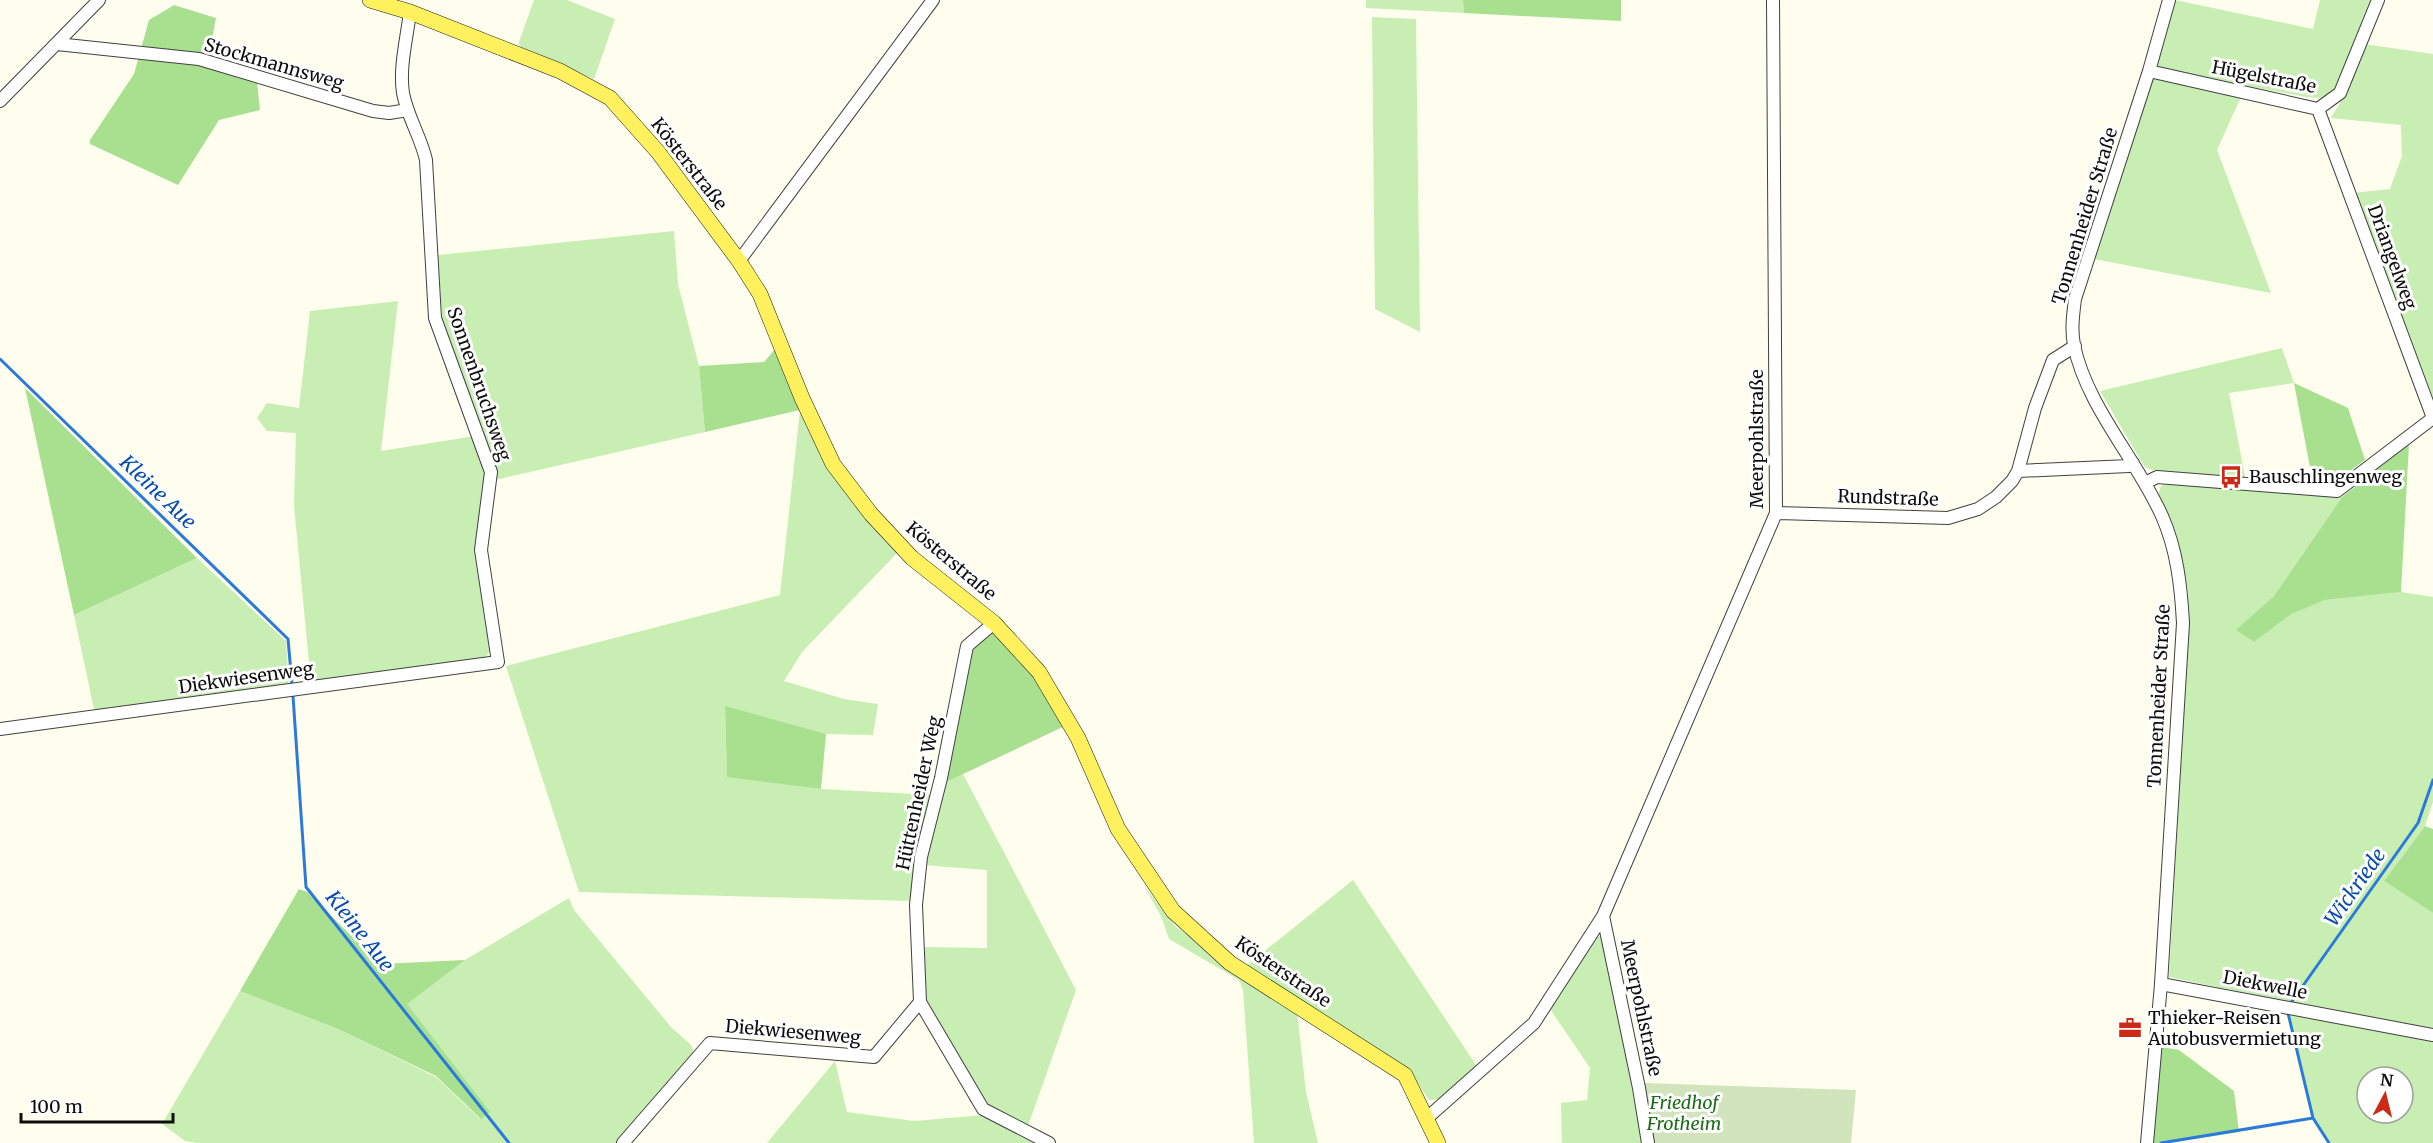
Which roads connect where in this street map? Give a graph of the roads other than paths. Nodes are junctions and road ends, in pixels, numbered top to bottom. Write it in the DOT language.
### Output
graph roads {
  1 [pos="99,0"];
  2 [pos="370,0"];
  3 [pos="933,0"];
  4 [pos="1773,0"];
  5 [pos="2169,0"];
  6 [pos="2378,0"];
  7 [pos="410,12"];
  8 [pos="57,44"];
  9 [pos="2149,71"];
  10 [pos="0,101"];
  11 [pos="2318,108"];
  12 [pos="408,110"];
  13 [pos="739,261"];
  14 [pos="2074,346"];
  15 [pos="2433,418"];
  16 [pos="2133,463"];
  17 [pos="2018,471"];
  18 [pos="2145,483"];
  19 [pos="1776,513"];
  20 [pos="994,623"];
  21 [pos="498,662"];
  22 [pos="0,729"];
  23 [pos="1603,915"];
  24 [pos="2161,984"];
  25 [pos="920,1002"];
  26 [pos="2433,1035"];
  27 [pos="1426,1118"];
  28 [pos="623,1143"];
  29 [pos="1049,1143"];
  30 [pos="1438,1143"];
  31 [pos="1648,1143"];
  32 [pos="2147,1143"];
  1 -- 8 [label="street"];
  2 -- 7 [label="main road, Kösterstraße"];
  3 -- 13 [label="street"];
  4 -- 19 [label="street, Meerpohlstraße"];
  5 -- 9 [label="street, Tonnenheider Straße"];
  6 -- 11 [label="street, Hügelstraße"];
  7 -- 12 [label="street, Sonnenbruchsweg"];
  7 -- 13 [label="main road, Kösterstraße"];
  8 -- 10 [label="street"];
  8 -- 12 [label="street, Stockmannsweg"];
  9 -- 11 [label="street, Hügelstraße"];
  9 -- 14 [label="street, Tonnenheider Straße"];
  11 -- 15 [label="street, Driangelweg"];
  12 -- 21 [label="street, Sonnenbruchsweg"];
  13 -- 20 [label="main road, Kösterstraße"];
  14 -- 16 [label="street, Tonnenheider Straße"];
  14 -- 17 [label="street, Rundstraße"];
  15 -- 18 [label="street"];
  16 -- 17 [label="street"];
  16 -- 18 [label="street, Tonnenheider Straße"];
  17 -- 19 [label="street, Rundstraße"];
  18 -- 24 [label="street, Tonnenheider Straße"];
  19 -- 23 [label="street, Meerpohlstraße"];
  20 -- 25 [label="street, Hüttenheider Weg"];
  20 -- 27 [label="main road, Kösterstraße"];
  21 -- 22 [label="street, Diekwiesenweg"];
  23 -- 27 [label="street, Meerpohlstraße"];
  23 -- 31 [label="street, Meerpohlstraße"];
  24 -- 26 [label="street, Diekwelle"];
  24 -- 32 [label="street, Tonnenheider Straße"];
  25 -- 28 [label="street, Diekwiesenweg"];
  25 -- 29 [label="street, Hüttenheider Weg"];
  27 -- 30 [label="main road, Kösterstraße"];
}
